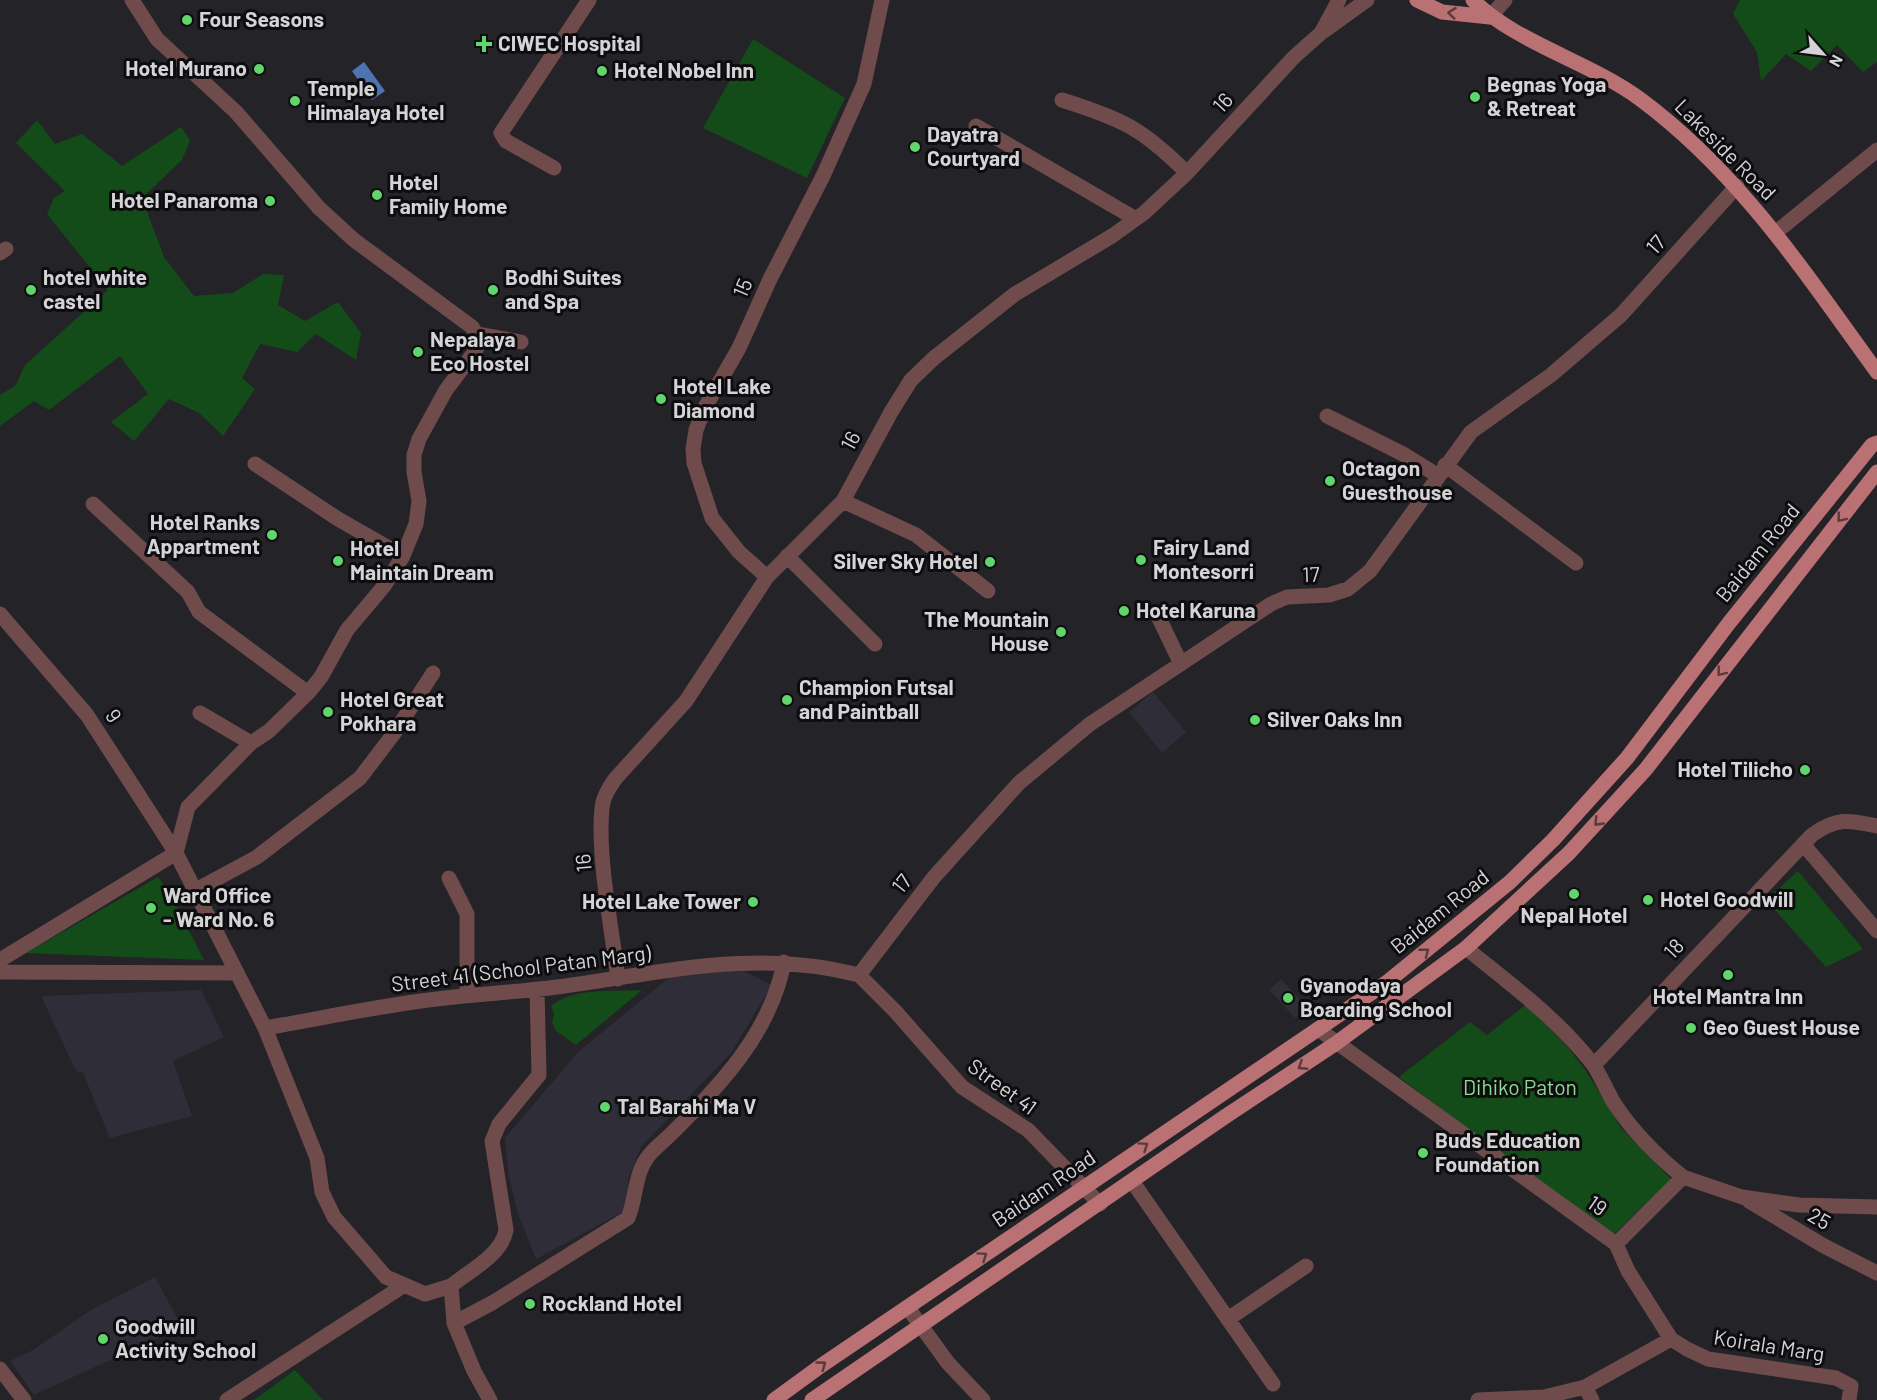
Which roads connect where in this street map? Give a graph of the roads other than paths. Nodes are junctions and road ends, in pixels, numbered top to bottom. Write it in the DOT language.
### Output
graph roads {
  1 [pos="134,0"];
  2 [pos="589,0"];
  3 [pos="882,0"];
  4 [pos="1339,0"];
  5 [pos="1366,0"];
  6 [pos="1416,0"];
  7 [pos="1473,0"];
  8 [pos="1505,0"];
  9 [pos="1490,17"];
  10 [pos="1321,33"];
  11 [pos="1062,100"];
  12 [pos="976,126"];
  13 [pos="1877,150"];
  14 [pos="554,168"];
  15 [pos="1186,173"];
  16 [pos="1737,186"];
  17 [pos="1136,219"];
  18 [pos="1775,233"];
  19 [pos="478,333"];
  20 [pos="521,342"];
  21 [pos="1877,372"];
  22 [pos="1327,416"];
  23 [pos="1877,443"];
  24 [pos="255,465"];
  25 [pos="1441,470"];
  26 [pos="1877,472"];
  27 [pos="843,501"];
  28 [pos="93,504"];
  29 [pos="403,556"];
  30 [pos="787,556"];
  31 [pos="1576,563"];
  32 [pos="766,577"];
  33 [pos="988,591"];
  34 [pos="0,614"];
  35 [pos="1158,616"];
  36 [pos="875,644"];
  37 [pos="1181,664"];
  38 [pos="433,673"];
  39 [pos="308,693"];
  40 [pos="200,713"];
  41 [pos="251,743"];
  42 [pos="1877,826"];
  43 [pos="1803,844"];
  44 [pos="176,853"];
  45 [pos="449,878"];
  46 [pos="194,891"];
  47 [pos="1877,931"];
  48 [pos="1467,948"];
  49 [pos="0,960"];
  50 [pos="784,962"];
  51 [pos="0,972"];
  52 [pos="237,972"];
  53 [pos="859,975"];
  54 [pos="618,979"];
  55 [pos="537,990"];
  56 [pos="467,996"];
  57 [pos="265,1028"];
  58 [pos="1318,1029"];
  59 [pos="1335,1044"];
  60 [pos="1594,1065"];
  61 [pos="1683,1177"];
  62 [pos="1132,1181"];
  63 [pos="1084,1187"];
  64 [pos="1742,1197"];
  65 [pos="1100,1204"];
  66 [pos="1877,1207"];
  67 [pos="1616,1244"];
  68 [pos="1306,1266"];
  69 [pos="1877,1273"];
  70 [pos="403,1286"];
  71 [pos="451,1287"];
  72 [pos="908,1308"];
  73 [pos="1228,1319"];
  74 [pos="454,1323"];
  75 [pos="921,1325"];
  76 [pos="1671,1339"];
  77 [pos="0,1369"];
  78 [pos="1273,1384"];
  79 [pos="1588,1393"];
  80 [pos="24,1400"];
  81 [pos="227,1400"];
  82 [pos="490,1400"];
  83 [pos="774,1400"];
  84 [pos="812,1400"];
  85 [pos="983,1400"];
  86 [pos="1478,1400"];
  87 [pos="1850,1400"];
  1 -- 19 [label="street"];
  2 -- 14 [label="street"];
  3 -- 32 [label="street, 15 / 15"];
  4 -- 10 [label="street, 16 / 16"];
  5 -- 10 [label="street, 16 / 16"];
  9 -- 6 [label="main road, one-way"];
  7 -- 9 [label="main road"];
  8 -- 9 [label="street"];
  9 -- 16 [label="main road, Lakeside Road"];
  10 -- 15 [label="street, 16 / 16"];
  11 -- 15 [label="street"];
  12 -- 17 [label="street"];
  13 -- 18 [label="street"];
  15 -- 17 [label="street, 16 / 16"];
  16 -- 18 [label="main road, Lakeside Road"];
  16 -- 25 [label="street, 17 / 17"];
  17 -- 27 [label="street, 16 / 16"];
  18 -- 21 [label="main road, Lakeside Road"];
  19 -- 20 [label="street"];
  19 -- 29 [label="street"];
  22 -- 25 [label="street"];
  58 -- 23 [label="main road, Baidam Road, one-way"];
  24 -- 29 [label="street"];
  25 -- 31 [label="street"];
  25 -- 37 [label="street, 17 / 17"];
  26 -- 48 [label="main road, Baidam Road, one-way"];
  27 -- 30 [label="street, 16 / 16"];
  27 -- 33 [label="street"];
  28 -- 39 [label="street"];
  29 -- 39 [label="street"];
  30 -- 32 [label="street, 16 / 16"];
  30 -- 36 [label="street"];
  32 -- 54 [label="street, 16 / 16"];
  34 -- 44 [label="street, 9 / 9"];
  35 -- 37 [label="street"];
  37 -- 53 [label="street, 17 / 17"];
  38 -- 46 [label="street"];
  39 -- 41 [label="street"];
  40 -- 41 [label="street"];
  41 -- 44 [label="street"];
  42 -- 43 [label="street, 18 / 18"];
  43 -- 47 [label="street"];
  43 -- 60 [label="street, 18 / 18"];
  44 -- 46 [label="street, 9"];
  44 -- 49 [label="street"];
  45 -- 56 [label="street"];
  46 -- 52 [label="street, 9"];
  48 -- 59 [label="main road, Baidam Road"];
  48 -- 60 [label="street"];
  50 -- 53 [label="street, Street 41 (School Patan Marg)"];
  50 -- 54 [label="street, Street 41 (School Patan Marg)"];
  50 -- 74 [label="street"];
  51 -- 52 [label="street"];
  52 -- 57 [label="street, 9"];
  53 -- 63 [label="street, Street 41"];
  54 -- 55 [label="street, Street 41 (School Patan Marg)"];
  55 -- 56 [label="street, Street 41 (School Patan Marg)"];
  55 -- 71 [label="street"];
  56 -- 57 [label="street, Street 41 (School Patan Marg)"];
  57 -- 70 [label="street, 9"];
  58 -- 59 [label="street, 19"];
  63 -- 58 [label="main road, Baidam Road, one-way"];
  59 -- 62 [label="main road, Baidam Road, one-way"];
  59 -- 67 [label="street, 19"];
  60 -- 61 [label="street"];
  61 -- 64 [label="street"];
  61 -- 67 [label="street, 19"];
  62 -- 65 [label="main road, Baidam Road"];
  62 -- 73 [label="street"];
  63 -- 65 [label="street, Street 41"];
  72 -- 63 [label="main road, Baidam Road, one-way"];
  64 -- 66 [label="street"];
  64 -- 69 [label="street, 25 / 25"];
  65 -- 75 [label="main road, Baidam Road"];
  67 -- 76 [label="street"];
  68 -- 73 [label="street"];
  70 -- 71 [label="street"];
  70 -- 81 [label="street"];
  71 -- 74 [label="street"];
  72 -- 75 [label="street"];
  83 -- 72 [label="main road, Baidam Road, one-way"];
  73 -- 78 [label="street"];
  74 -- 82 [label="street"];
  75 -- 84 [label="main road, Baidam Road"];
  75 -- 85 [label="street"];
  76 -- 79 [label="street"];
  76 -- 87 [label="street, Koirala Marg"];
  77 -- 80 [label="street"];
  79 -- 86 [label="street"];
}
